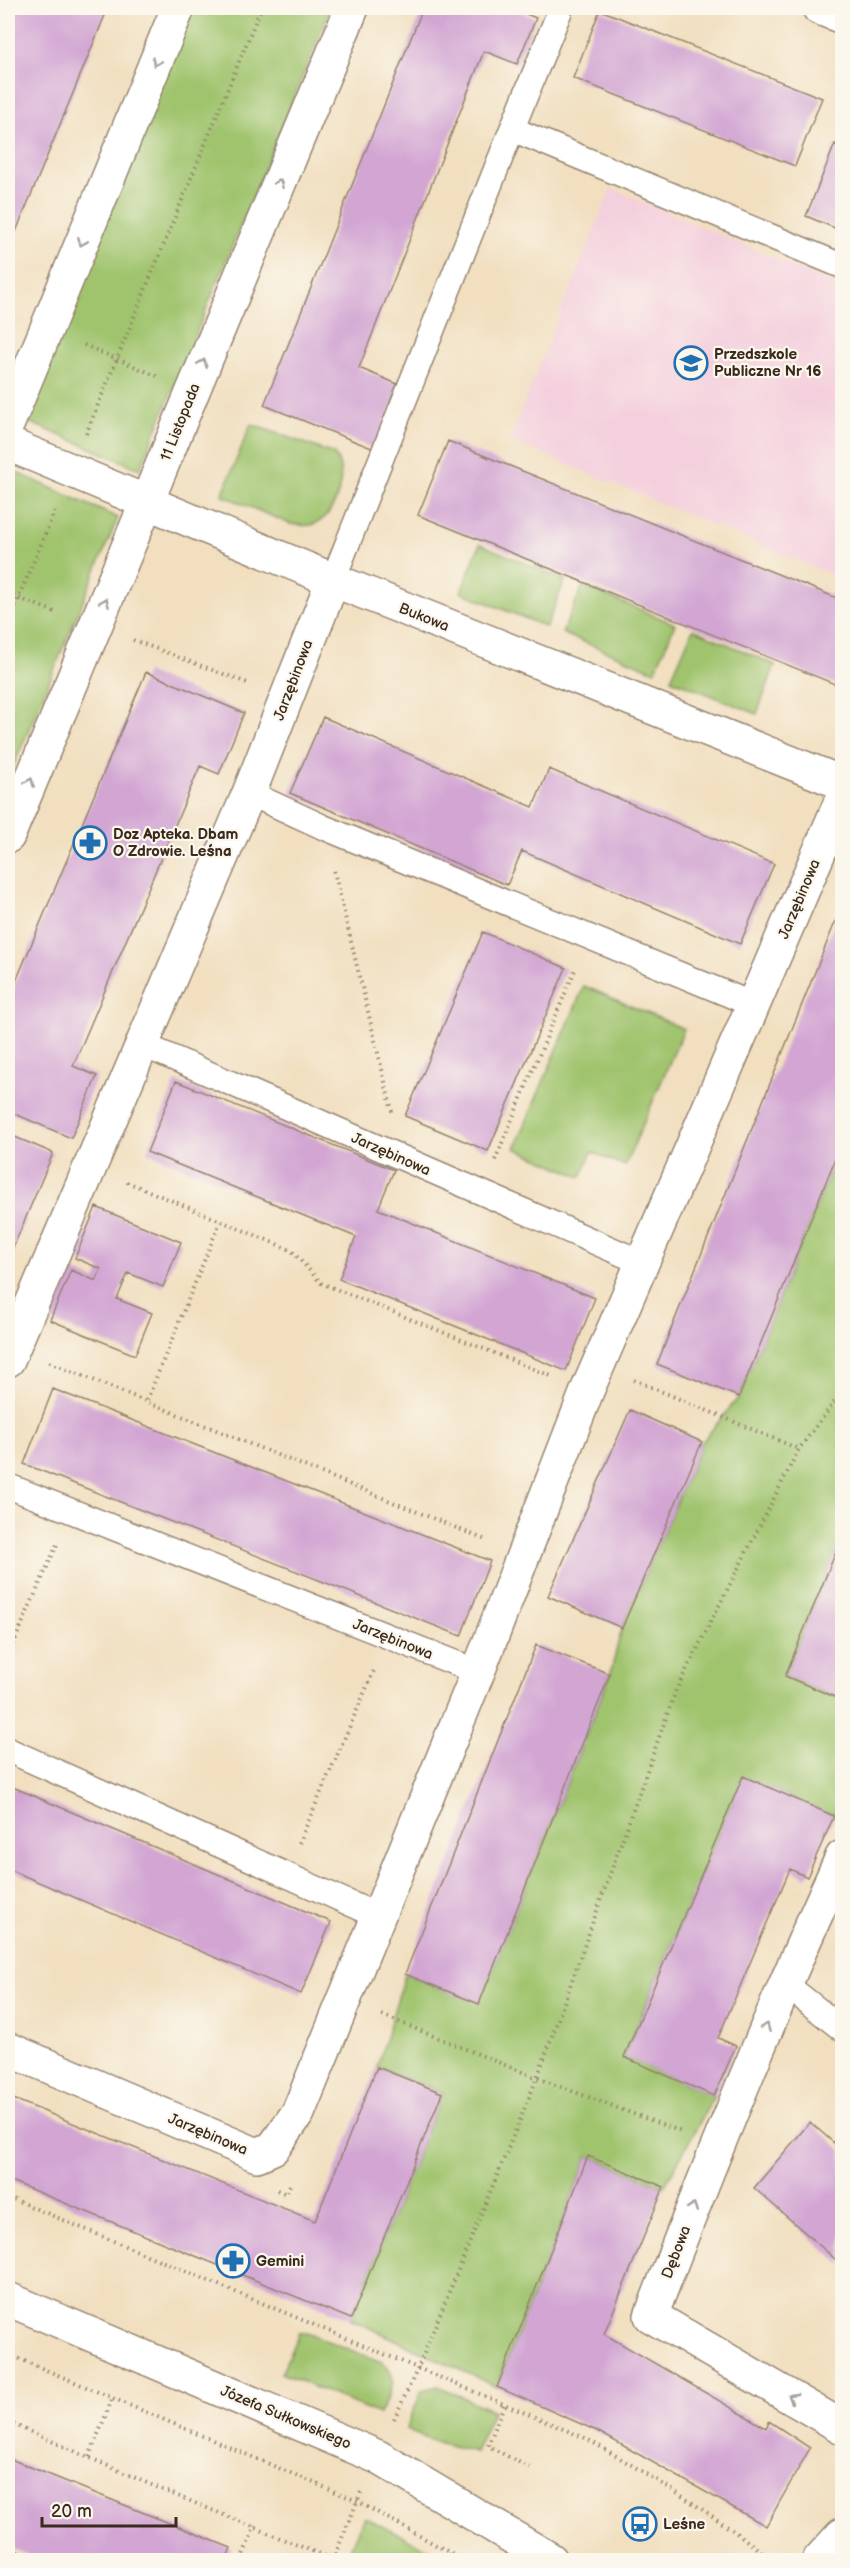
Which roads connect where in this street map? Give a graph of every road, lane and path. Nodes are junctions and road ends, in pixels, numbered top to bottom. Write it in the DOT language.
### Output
graph roads {
  1 [pos="178,8"];
  2 [pos="261,8"];
  3 [pos="352,8"];
  4 [pos="561,8"];
  5 [pos="819,8"];
  6 [pos="843,17"];
  7 [pos="513,129"];
  8 [pos="843,266"];
  9 [pos="46,329"];
  10 [pos="117,358"];
  11 [pos="192,391"];
  12 [pos="8,423"];
  13 [pos="8,444"];
  14 [pos="71,470"];
  15 [pos="147,502"];
  16 [pos="333,580"];
  17 [pos="8,623"];
  18 [pos="133,640"];
  19 [pos="251,684"];
  20 [pos="843,783"];
  21 [pos="249,793"];
  22 [pos="843,799"];
  23 [pos="323,827"];
  24 [pos="8,836"];
  25 [pos="589,937"];
  26 [pos="754,1005"];
  27 [pos="141,1044"];
  28 [pos="403,1159"];
  29 [pos="90,1167"];
  30 [pos="480,1193"];
  31 [pos="220,1222"];
  32 [pos="643,1263"];
  33 [pos="10,1354"];
  34 [pos="593,1378"];
  35 [pos="843,1392"];
  36 [pos="147,1400"];
  37 [pos="799,1449"];
  38 [pos="8,1486"];
  39 [pos="71,1511"];
  40 [pos="523,1556"];
  41 [pos="388,1637"];
  42 [pos="8,1656"];
  43 [pos="478,1672"];
  44 [pos="8,1750"];
  45 [pos="843,1857"];
  46 [pos="285,1874"];
  47 [pos="378,1916"];
  48 [pos="784,1983"];
  49 [pos="345,2000"];
  50 [pos="843,2029"];
  51 [pos="8,2049"];
  52 [pos="537,2078"];
  53 [pos="717,2145"];
  54 [pos="8,2197"];
  55 [pos="8,2299"];
  56 [pos="8,2355"];
  57 [pos="418,2368"];
  58 [pos="113,2397"];
  59 [pos="504,2405"];
  60 [pos="396,2413"];
  61 [pos="8,2422"];
  62 [pos="843,2427"];
  63 [pos="88,2457"];
  64 [pos="530,2468"];
  65 [pos="357,2501"];
  66 [pos="255,2526"];
  67 [pos="843,2535"];
  68 [pos="450,2553"];
  69 [pos="8,2557"];
  70 [pos="16,2560"];
  71 [pos="242,2560"];
  72 [pos="333,2560"];
  73 [pos="446,2560"];
  74 [pos="463,2560"];
  75 [pos="551,2560"];
  76 [pos="772,2560"];
  77 [pos="819,2560"];
  1 -- 9 [label="street, one-way"];
  2 -- 10 [label="path"];
  11 -- 3 [label="street, 11 Listopada, one-way"];
  4 -- 7 [label="lane"];
  5 -- 6 [label="street"];
  7 -- 8 [label="lane"];
  7 -- 16 [label="lane"];
  9 -- 10 [label="path"];
  9 -- 12 [label="street"];
  10 -- 11 [label="path"];
  10 -- 14 [label="path"];
  11 -- 15 [label="street, 11 Listopada"];
  13 -- 14 [label="street, Bukowa"];
  14 -- 15 [label="street, Bukowa"];
  14 -- 17 [label="path"];
  15 -- 16 [label="street, Bukowa"];
  24 -- 15 [label="street, 11 Listopada, one-way"];
  16 -- 20 [label="street, Bukowa"];
  16 -- 21 [label="street, Jarzębinowa"];
  18 -- 19 [label="path"];
  21 -- 23 [label="lane"];
  21 -- 27 [label="street, Jarzębinowa"];
  22 -- 26 [label="street, Jarzębinowa"];
  23 -- 25 [label="lane"];
  23 -- 28 [label="path"];
  25 -- 26 [label="lane"];
  25 -- 30 [label="path"];
  26 -- 32 [label="street, Jarzębinowa"];
  27 -- 28 [label="lane, Jarzębinowa"];
  27 -- 29 [label="street, Jarzębinowa"];
  28 -- 30 [label="lane, Jarzębinowa"];
  29 -- 31 [label="path"];
  29 -- 33 [label="street, Jarzębinowa"];
  30 -- 32 [label="lane, Jarzębinowa"];
  31 -- 34 [label="path"];
  31 -- 36 [label="path"];
  32 -- 34 [label="street, Jarzębinowa"];
  33 -- 36 [label="path"];
  34 -- 37 [label="path"];
  34 -- 40 [label="street, Jarzębinowa"];
  35 -- 37 [label="path"];
  36 -- 40 [label="path"];
  37 -- 52 [label="path"];
  38 -- 39 [label="lane, Jarzębinowa"];
  39 -- 41 [label="lane, Jarzębinowa"];
  39 -- 42 [label="path"];
  40 -- 43 [label="street, Jarzębinowa"];
  41 -- 43 [label="lane, Jarzębinowa"];
  41 -- 46 [label="path"];
  43 -- 47 [label="street, Jarzębinowa"];
  44 -- 46 [label="lane"];
  45 -- 48 [label="street, Dębowa"];
  46 -- 47 [label="lane"];
  47 -- 49 [label="street, Jarzębinowa"];
  48 -- 50 [label="lane"];
  53 -- 48 [label="street, Dębowa, one-way"];
  49 -- 51 [label="street, Jarzębinowa"];
  49 -- 52 [label="path"];
  52 -- 53 [label="path"];
  52 -- 57 [label="path"];
  62 -- 53 [label="street, Dębowa, one-way"];
  54 -- 57 [label="path"];
  55 -- 75 [label="street, Józefa Sułkowskiego"];
  56 -- 58 [label="path"];
  57 -- 59 [label="path"];
  57 -- 60 [label="path"];
  58 -- 63 [label="path"];
  58 -- 65 [label="path"];
  59 -- 64 [label="path"];
  59 -- 76 [label="path"];
  61 -- 63 [label="path"];
  63 -- 66 [label="path"];
  65 -- 68 [label="path"];
  65 -- 72 [label="path"];
  66 -- 71 [label="path"];
  66 -- 72 [label="path"];
  67 -- 77 [label="street"];
  68 -- 73 [label="path"];
  68 -- 74 [label="path"];
  69 -- 70 [label="path"];
}
